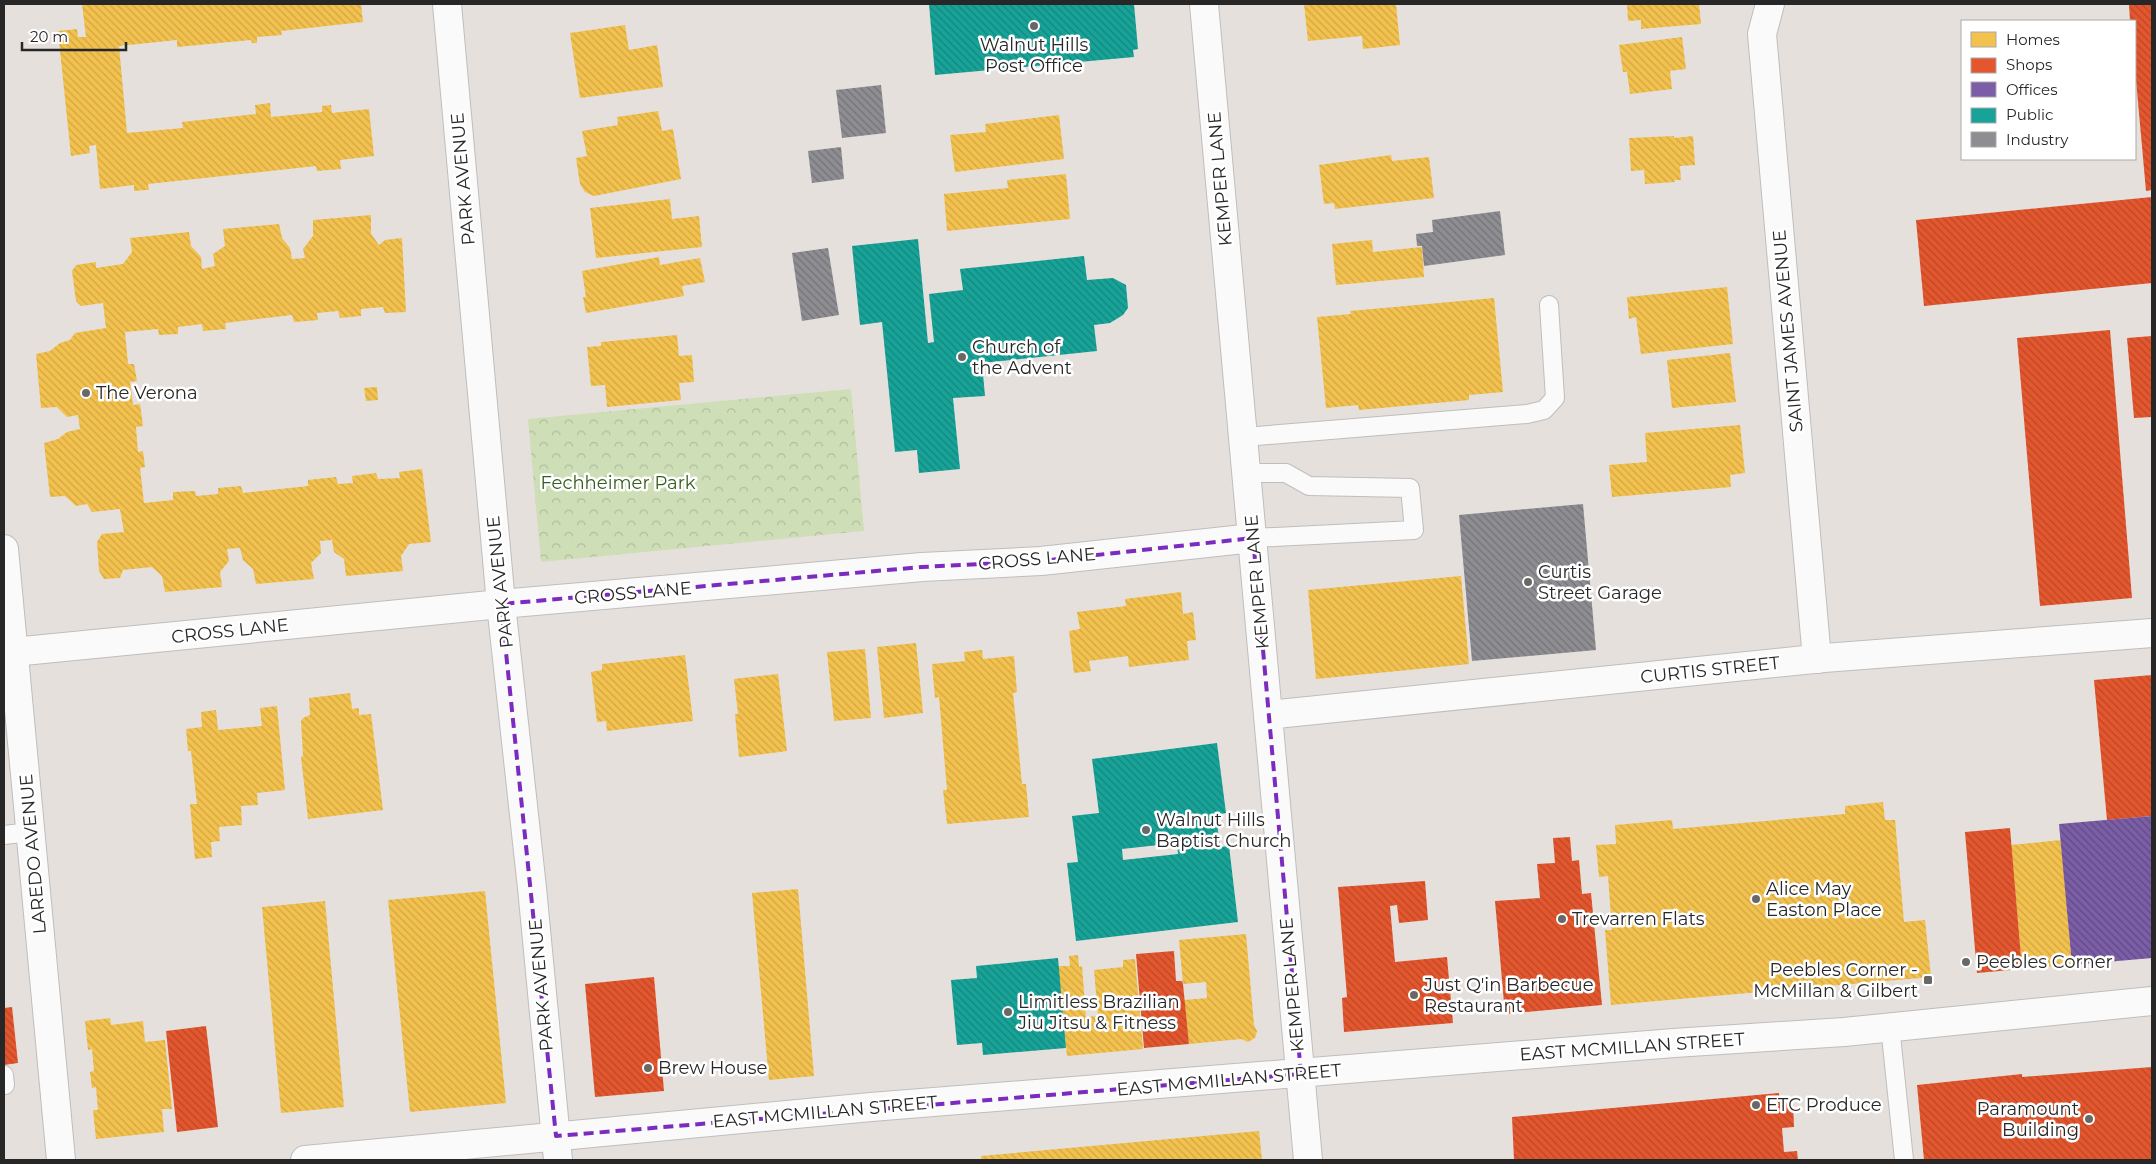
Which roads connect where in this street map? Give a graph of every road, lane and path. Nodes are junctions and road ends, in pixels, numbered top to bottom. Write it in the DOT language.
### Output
graph roads {
  1 [pos="447,4"];
  2 [pos="1204,4"];
  3 [pos="1770,4"];
  4 [pos="1549,306"];
  5 [pos="1244,437"];
  6 [pos="1247,473"];
  7 [pos="1253,538"];
  8 [pos="4,561"];
  9 [pos="501,604"];
  10 [pos="2152,633"];
  11 [pos="13,652"];
  12 [pos="1817,659"];
  13 [pos="1268,715"];
  14 [pos="31,832"];
  15 [pos="4,835"];
  16 [pos="2152,1001"];
  17 [pos="1890,1026"];
  18 [pos="1301,1074"];
  19 [pos="557,1148"];
  20 [pos="61,1160"];
  21 [pos="305,1160"];
  22 [pos="1308,1160"];
  23 [pos="1904,1160"];
  1 -- 9 [label="street, PARK AVENUE"];
  2 -- 5 [label="street, KEMPER LANE"];
  3 -- 12 [label="street, SAINT JAMES AVENUE"];
  4 -- 5 [label="lane"];
  5 -- 6 [label="street, KEMPER LANE"];
  6 -- 7 [label="street, KEMPER LANE"];
  6 -- 7 [label="lane"];
  7 -- 9 [label="street, CROSS LANE"];
  7 -- 13 [label="street, KEMPER LANE"];
  8 -- 11 [label="street, LAREDO AVENUE"];
  9 -- 11 [label="street, CROSS LANE"];
  9 -- 19 [label="street, PARK AVENUE"];
  10 -- 12 [label="street, CURTIS STREET"];
  11 -- 14 [label="street, LAREDO AVENUE"];
  12 -- 13 [label="street, CURTIS STREET"];
  13 -- 18 [label="street, KEMPER LANE"];
  14 -- 15 [label="lane"];
  14 -- 20 [label="street, LAREDO AVENUE"];
  16 -- 17 [label="street, EAST MCMILLAN STREET"];
  17 -- 18 [label="street, EAST MCMILLAN STREET"];
  17 -- 23 [label="lane"];
  18 -- 19 [label="street, EAST MCMILLAN STREET"];
  18 -- 22 [label="street, KEMPER LANE"];
  19 -- 21 [label="street, EAST MCMILLAN STREET"];
}
